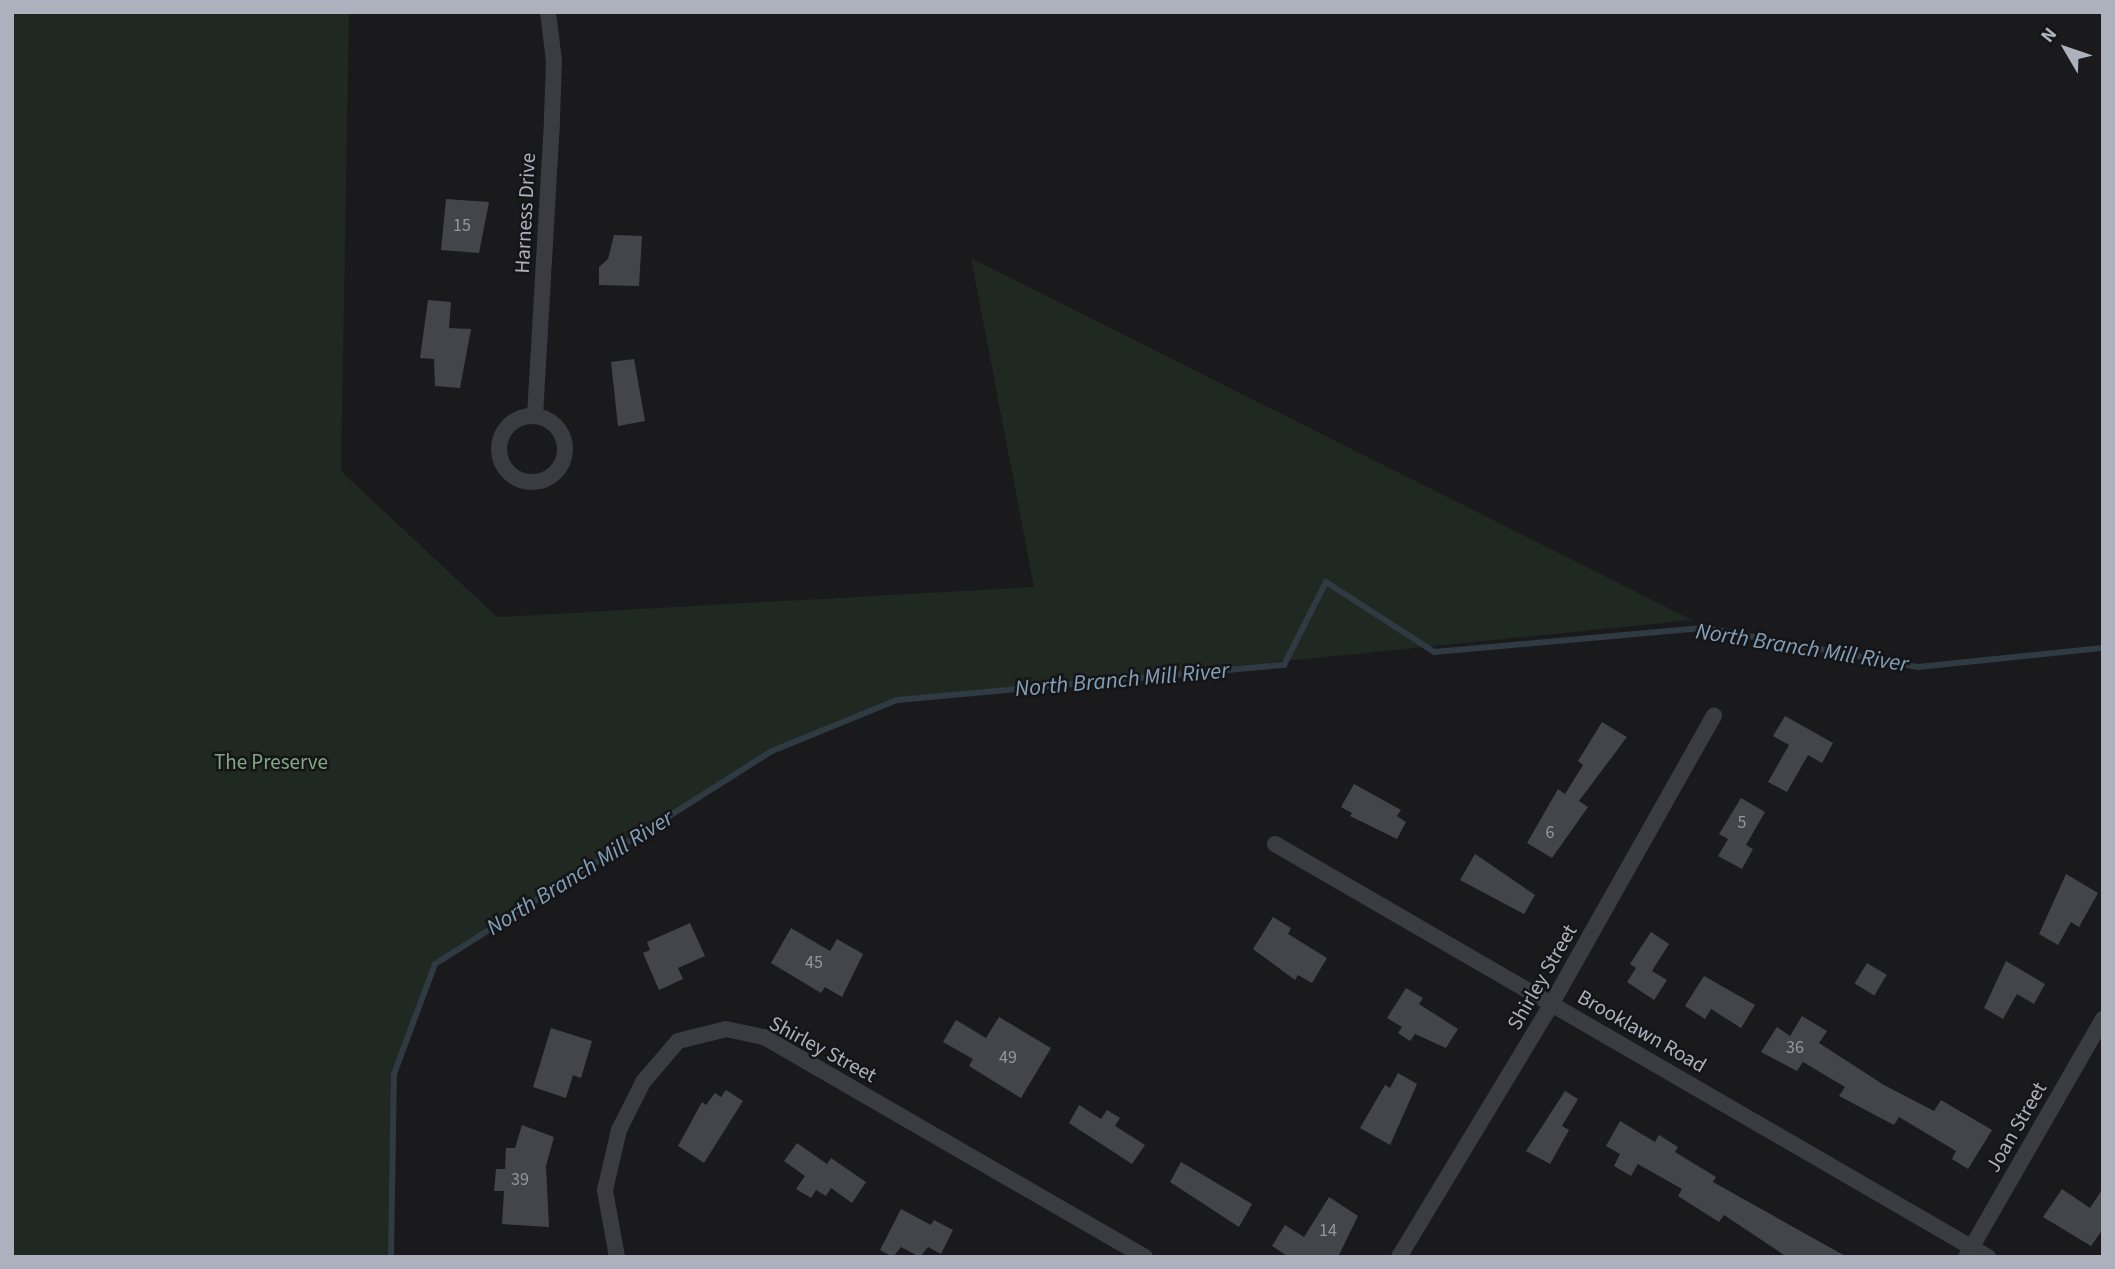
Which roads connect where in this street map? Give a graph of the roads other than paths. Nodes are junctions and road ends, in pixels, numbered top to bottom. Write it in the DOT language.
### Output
graph roads {
  1 [pos="548,12"];
  2 [pos="534,416"];
  3 [pos="1714,715"];
  4 [pos="1275,844"];
  5 [pos="1552,1003"];
  6 [pos="2103,1018"];
  7 [pos="1969,1252"];
  8 [pos="617,1257"];
  9 [pos="1146,1257"];
  10 [pos="1399,1257"];
  11 [pos="1987,1257"];
  1 -- 2 [label="street, Harness Drive"];
  2 -- 2 [label="street"];
  3 -- 5 [label="street, Shirley Street"];
  4 -- 5 [label="street, Brooklawn Road"];
  5 -- 7 [label="street, Brooklawn Road"];
  5 -- 10 [label="street, Shirley Street"];
  6 -- 7 [label="street, Joan Street"];
  7 -- 11 [label="street, Brooklawn Road"];
  8 -- 9 [label="street, Shirley Street"];
}
